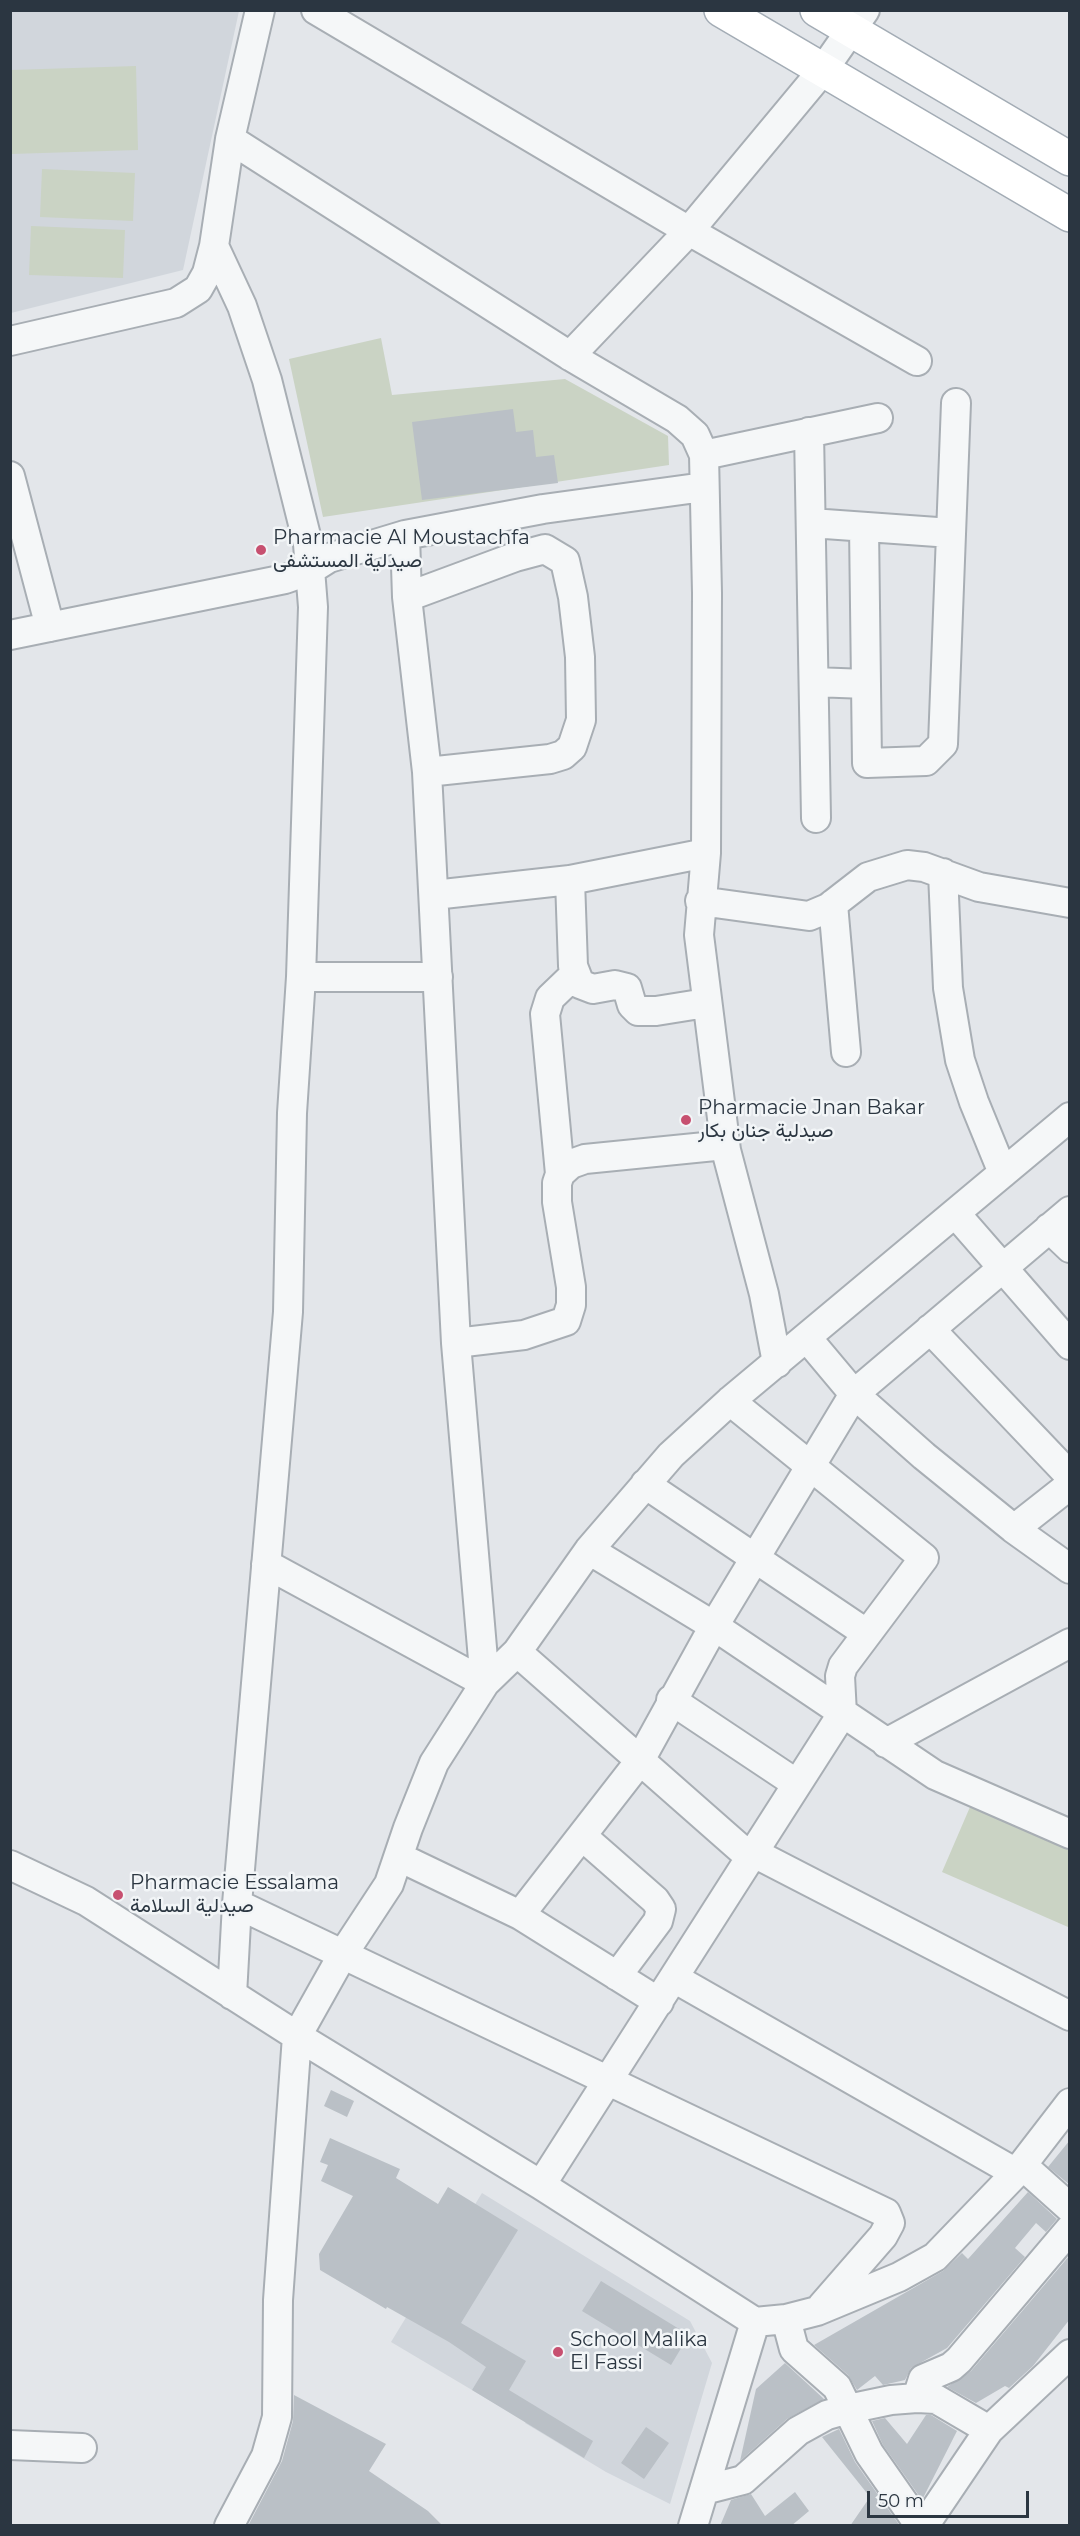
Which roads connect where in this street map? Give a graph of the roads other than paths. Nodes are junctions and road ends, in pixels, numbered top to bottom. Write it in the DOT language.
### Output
graph roads {
  1 [pos="260,10"];
  2 [pos="316,10"];
  3 [pos="721,10"];
  4 [pos="817,10"];
  5 [pos="858,21"];
  6 [pos="823,70"];
  7 [pos="230,139"];
  8 [pos="1070,159"];
  9 [pos="1070,215"];
  10 [pos="689,231"];
  11 [pos="214,246"];
  12 [pos="10,341"];
  13 [pos="570,356"];
  14 [pos="917,361"];
  15 [pos="957,403"];
  16 [pos="878,418"];
  17 [pos="809,432"];
  18 [pos="704,455"];
  19 [pos="10,476"];
  20 [pos="704,487"];
  21 [pos="811,523"];
  22 [pos="864,527"];
  23 [pos="951,533"];
  24 [pos="405,535"];
  25 [pos="310,570"];
  26 [pos="407,597"];
  27 [pos="50,627"];
  28 [pos="10,635"];
  29 [pos="814,682"];
  30 [pos="866,684"];
  31 [pos="427,772"];
  32 [pos="816,818"];
  33 [pos="706,853"];
  34 [pos="943,873"];
  35 [pos="570,880"];
  36 [pos="434,895"];
  37 [pos="700,901"];
  38 [pos="1070,903"];
  39 [pos="833,904"];
  40 [pos="574,974"];
  41 [pos="301,977"];
  42 [pos="438,977"];
  43 [pos="706,1003"];
  44 [pos="846,1052"];
  45 [pos="1070,1117"];
  46 [pos="725,1145"];
  47 [pos="1003,1173"];
  48 [pos="560,1174"];
  49 [pos="955,1213"];
  50 [pos="1059,1219"];
  51 [pos="1070,1248"];
  52 [pos="1001,1268"];
  53 [pos="930,1329"];
  54 [pos="807,1338"];
  55 [pos="456,1343"];
  56 [pos="1070,1344"];
  57 [pos="777,1363"];
  58 [pos="854,1394"];
  59 [pos="730,1401"];
  60 [pos="812,1464"];
  61 [pos="1070,1476"];
  62 [pos="645,1484"];
  63 [pos="1070,1485"];
  64 [pos="1014,1529"];
  65 [pos="589,1550"];
  66 [pos="756,1557"];
  67 [pos="266,1564"];
  68 [pos="1070,1569"];
  69 [pos="714,1626"];
  70 [pos="866,1633"];
  71 [pos="1070,1642"];
  72 [pos="517,1652"];
  73 [pos="485,1683"];
  74 [pos="670,1700"];
  75 [pos="842,1714"];
  76 [pos="886,1743"];
  77 [pos="639,1762"];
  78 [pos="797,1784"];
  79 [pos="1070,1834"];
  80 [pos="582,1836"];
  81 [pos="752,1855"];
  82 [pos="399,1857"];
  83 [pos="10,1865"];
  84 [pos="237,1904"];
  85 [pos="520,1915"];
  86 [pos="343,1954"];
  87 [pos="617,1976"];
  88 [pos="674,1978"];
  89 [pos="232,1995"];
  90 [pos="659,2002"];
  91 [pos="1070,2016"];
  92 [pos="297,2036"];
  93 [pos="609,2079"];
  94 [pos="1070,2103"];
  95 [pos="1019,2169"];
  96 [pos="541,2185"];
  97 [pos="1070,2208"];
  98 [pos="1070,2229"];
  99 [pos="817,2311"];
  100 [pos="786,2319"];
  101 [pos="755,2322"];
  102 [pos="1070,2354"];
  103 [pos="917,2398"];
  104 [pos="848,2409"];
  105 [pos="989,2430"];
  106 [pos="10,2445"];
  107 [pos="82,2448"];
  108 [pos="704,2490"];
  109 [pos="229,2526"];
  110 [pos="693,2526"];
  111 [pos="922,2526"];
  1 -- 7 [label="street"];
  2 -- 10 [label="street"];
  3 -- 6 [label="main road"];
  4 -- 5 [label="main road"];
  5 -- 6 [label="street"];
  5 -- 8 [label="main road"];
  6 -- 9 [label="main road"];
  6 -- 10 [label="street"];
  7 -- 11 [label="street"];
  7 -- 13 [label="street"];
  10 -- 13 [label="street"];
  10 -- 14 [label="street"];
  11 -- 12 [label="street"];
  11 -- 25 [label="street"];
  13 -- 18 [label="street"];
  15 -- 23 [label="street"];
  16 -- 17 [label="street"];
  17 -- 18 [label="street"];
  17 -- 21 [label="street"];
  18 -- 20 [label="street"];
  19 -- 27 [label="street"];
  20 -- 24 [label="street"];
  20 -- 33 [label="street"];
  21 -- 22 [label="street"];
  21 -- 29 [label="street"];
  22 -- 23 [label="street"];
  22 -- 30 [label="street"];
  23 -- 30 [label="street"];
  24 -- 25 [label="street"];
  24 -- 26 [label="street"];
  25 -- 27 [label="street"];
  25 -- 41 [label="street"];
  26 -- 31 [label="street"];
  26 -- 31 [label="street"];
  27 -- 28 [label="street"];
  29 -- 30 [label="street"];
  29 -- 32 [label="street"];
  31 -- 36 [label="street"];
  33 -- 35 [label="street"];
  33 -- 37 [label="street"];
  34 -- 38 [label="street"];
  34 -- 39 [label="street"];
  34 -- 47 [label="street"];
  35 -- 36 [label="street"];
  35 -- 40 [label="street"];
  36 -- 42 [label="street"];
  37 -- 39 [label="street"];
  37 -- 43 [label="street"];
  39 -- 44 [label="street"];
  40 -- 43 [label="street"];
  40 -- 48 [label="street"];
  41 -- 42 [label="street"];
  41 -- 67 [label="street"];
  42 -- 55 [label="street"];
  43 -- 46 [label="street"];
  45 -- 47 [label="street"];
  46 -- 48 [label="street"];
  46 -- 57 [label="street"];
  47 -- 49 [label="street"];
  48 -- 55 [label="street"];
  49 -- 52 [label="street"];
  49 -- 54 [label="street"];
  50 -- 51 [label="street"];
  50 -- 52 [label="street"];
  52 -- 53 [label="street"];
  52 -- 56 [label="street"];
  53 -- 58 [label="street"];
  53 -- 61 [label="street"];
  54 -- 57 [label="street"];
  54 -- 58 [label="street"];
  55 -- 73 [label="street"];
  57 -- 59 [label="street"];
  58 -- 60 [label="street"];
  58 -- 64 [label="street"];
  59 -- 60 [label="street"];
  59 -- 62 [label="street"];
  60 -- 66 [label="street"];
  60 -- 70 [label="street"];
  62 -- 65 [label="street"];
  62 -- 66 [label="street"];
  63 -- 64 [label="street"];
  64 -- 68 [label="street"];
  65 -- 69 [label="street"];
  65 -- 72 [label="street"];
  66 -- 69 [label="street"];
  66 -- 70 [label="street"];
  67 -- 73 [label="street"];
  67 -- 84 [label="street"];
  69 -- 74 [label="street"];
  69 -- 75 [label="street"];
  70 -- 75 [label="street"];
  71 -- 76 [label="street"];
  72 -- 73 [label="street"];
  72 -- 77 [label="street"];
  73 -- 82 [label="street"];
  74 -- 77 [label="street"];
  74 -- 78 [label="street"];
  75 -- 76 [label="street"];
  75 -- 78 [label="street"];
  76 -- 79 [label="street"];
  77 -- 80 [label="street"];
  77 -- 81 [label="street"];
  78 -- 81 [label="street"];
  80 -- 85 [label="street"];
  80 -- 87 [label="street"];
  81 -- 88 [label="street"];
  81 -- 91 [label="street"];
  82 -- 85 [label="street"];
  82 -- 86 [label="street"];
  83 -- 89 [label="street"];
  84 -- 86 [label="street"];
  84 -- 89 [label="street"];
  85 -- 87 [label="street"];
  86 -- 92 [label="street"];
  86 -- 93 [label="street"];
  87 -- 90 [label="street"];
  88 -- 90 [label="street"];
  88 -- 95 [label="street"];
  89 -- 92 [label="street"];
  90 -- 93 [label="street"];
  92 -- 96 [label="street"];
  92 -- 109 [label="street"];
  93 -- 96 [label="street"];
  93 -- 99 [label="street"];
  94 -- 95 [label="street"];
  95 -- 97 [label="street"];
  95 -- 99 [label="street"];
  96 -- 101 [label="street"];
  98 -- 103 [label="street"];
  99 -- 100 [label="street"];
  100 -- 101 [label="street"];
  100 -- 104 [label="street"];
  101 -- 108 [label="street"];
  102 -- 105 [label="street"];
  103 -- 104 [label="street"];
  103 -- 105 [label="street"];
  104 -- 108 [label="street"];
  104 -- 111 [label="street"];
  105 -- 111 [label="street"];
  106 -- 107 [label="street"];
  108 -- 110 [label="street"];
}
